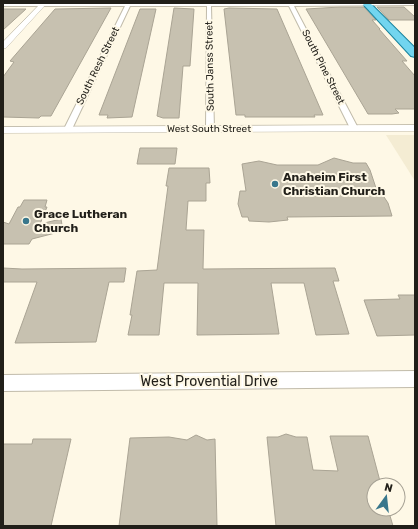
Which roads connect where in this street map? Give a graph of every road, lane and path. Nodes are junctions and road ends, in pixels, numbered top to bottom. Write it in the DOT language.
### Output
graph roads {
  1 [pos="43,4"];
  2 [pos="129,4"];
  3 [pos="209,4"];
  4 [pos="371,4"];
  5 [pos="415,4"];
  6 [pos="3,5"];
  7 [pos="291,5"];
  8 [pos="415,40"];
  9 [pos="3,46"];
  10 [pos="415,54"];
  11 [pos="354,128"];
  12 [pos="415,128"];
  13 [pos="68,129"];
  14 [pos="210,129"];
  15 [pos="3,130"];
  16 [pos="415,379"];
  17 [pos="3,382"];
  1 -- 2 [label="street"];
  1 -- 6 [label="street"];
  1 -- 9 [label="street"];
  2 -- 3 [label="street"];
  2 -- 13 [label="street, South Resh Street"];
  3 -- 7 [label="street"];
  3 -- 14 [label="street, South Janss Street"];
  4 -- 5 [label="street"];
  4 -- 7 [label="street"];
  4 -- 8 [label="main road"];
  4 -- 10 [label="main road"];
  7 -- 11 [label="street, South Pine Street"];
  11 -- 12 [label="street, West South Street"];
  11 -- 14 [label="street, West South Street"];
  13 -- 14 [label="street, West South Street"];
  13 -- 15 [label="street, West South Street"];
  16 -- 17 [label="street, West Provential Drive"];
}
